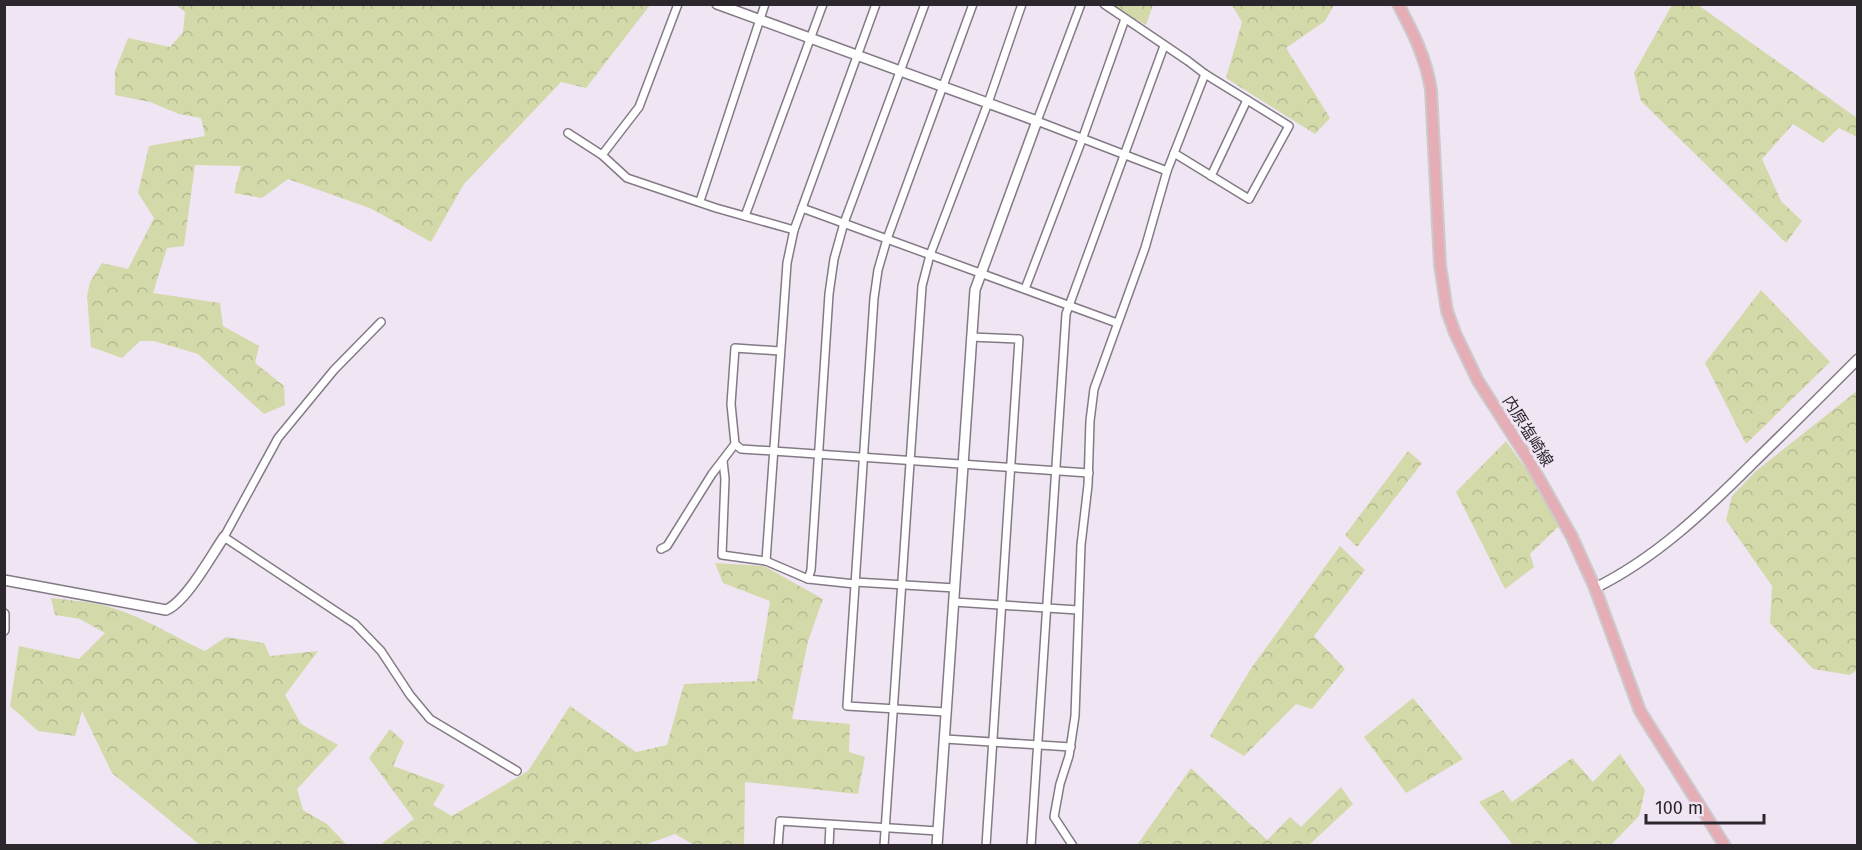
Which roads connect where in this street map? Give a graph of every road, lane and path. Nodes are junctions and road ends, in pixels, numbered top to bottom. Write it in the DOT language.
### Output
graph roads {
  1 [pos="678,4"];
  2 [pos="717,4"];
  3 [pos="765,4"];
  4 [pos="823,4"];
  5 [pos="876,4"];
  6 [pos="926,4"];
  7 [pos="973,4"];
  8 [pos="1022,4"];
  9 [pos="1081,4"];
  10 [pos="1104,4"];
  11 [pos="1398,4"];
  12 [pos="760,19"];
  13 [pos="1125,19"];
  14 [pos="811,38"];
  15 [pos="1164,46"];
  16 [pos="858,55"];
  17 [pos="901,71"];
  18 [pos="1205,74"];
  19 [pos="943,86"];
  20 [pos="1247,100"];
  21 [pos="988,103"];
  22 [pos="1037,121"];
  23 [pos="568,133"];
  24 [pos="1083,137"];
  25 [pos="1174,153"];
  26 [pos="1124,154"];
  27 [pos="602,155"];
  28 [pos="1167,171"];
  29 [pos="1211,176"];
  30 [pos="700,201"];
  31 [pos="802,208"];
  32 [pos="745,216"];
  33 [pos="844,223"];
  34 [pos="794,230"];
  35 [pos="887,239"];
  36 [pos="930,255"];
  37 [pos="981,273"];
  38 [pos="1025,289"];
  39 [pos="1070,306"];
  40 [pos="381,322"];
  41 [pos="1117,323"];
  42 [pos="971,337"];
  43 [pos="780,351"];
  44 [pos="1857,359"];
  45 [pos="735,444"];
  46 [pos="773,451"];
  47 [pos="818,454"];
  48 [pos="864,458"];
  49 [pos="909,460"];
  50 [pos="723,461"];
  51 [pos="963,464"];
  52 [pos="1011,467"];
  53 [pos="1057,470"];
  54 [pos="1089,472"];
  55 [pos="224,537"];
  56 [pos="661,549"];
  57 [pos="766,561"];
  58 [pos="808,579"];
  59 [pos="4,580"];
  60 [pos="855,583"];
  61 [pos="901,585"];
  62 [pos="955,588"];
  63 [pos="1595,588"];
  64 [pos="954,602"];
  65 [pos="1002,605"];
  66 [pos="1047,608"];
  67 [pos="1078,610"];
  68 [pos="4,614"];
  69 [pos="4,630"];
  70 [pos="893,709"];
  71 [pos="946,712"];
  72 [pos="945,739"];
  73 [pos="993,741"];
  74 [pos="1037,746"];
  75 [pos="1071,747"];
  76 [pos="517,771"];
  77 [pos="830,825"];
  78 [pos="885,828"];
  79 [pos="938,831"];
  80 [pos="778,846"];
  81 [pos="829,846"];
  82 [pos="884,846"];
  83 [pos="937,846"];
  84 [pos="986,846"];
  85 [pos="1031,846"];
  86 [pos="1073,846"];
  87 [pos="1725,846"];
  1 -- 27 [label="street"];
  2 -- 12 [label="street"];
  3 -- 12 [label="street"];
  4 -- 14 [label="street"];
  5 -- 16 [label="street"];
  6 -- 17 [label="street"];
  7 -- 19 [label="street"];
  8 -- 21 [label="street"];
  9 -- 22 [label="street"];
  10 -- 13 [label="street"];
  11 -- 63 [label="main road, 内原塩崎線"];
  12 -- 14 [label="street"];
  12 -- 30 [label="street"];
  13 -- 15 [label="street"];
  13 -- 24 [label="street"];
  14 -- 16 [label="street"];
  14 -- 32 [label="street"];
  15 -- 18 [label="street"];
  15 -- 26 [label="street"];
  16 -- 17 [label="street"];
  16 -- 31 [label="street"];
  17 -- 19 [label="street"];
  17 -- 33 [label="street"];
  18 -- 20 [label="street"];
  18 -- 25 [label="street"];
  19 -- 21 [label="street"];
  19 -- 35 [label="street"];
  20 -- 29 [label="street"];
  20 -- 29 [label="street"];
  21 -- 22 [label="street"];
  21 -- 36 [label="street"];
  22 -- 24 [label="street"];
  22 -- 37 [label="street"];
  23 -- 27 [label="street"];
  24 -- 26 [label="street"];
  24 -- 38 [label="street"];
  25 -- 28 [label="street"];
  25 -- 29 [label="street"];
  26 -- 28 [label="street"];
  26 -- 39 [label="street"];
  27 -- 30 [label="street"];
  28 -- 41 [label="street"];
  30 -- 32 [label="street"];
  31 -- 33 [label="street"];
  31 -- 34 [label="street"];
  32 -- 34 [label="street"];
  33 -- 35 [label="street"];
  33 -- 47 [label="street"];
  34 -- 43 [label="street"];
  35 -- 36 [label="street"];
  35 -- 48 [label="street"];
  36 -- 37 [label="street"];
  36 -- 49 [label="street"];
  37 -- 38 [label="street"];
  37 -- 42 [label="street"];
  38 -- 39 [label="street"];
  39 -- 41 [label="street"];
  39 -- 53 [label="street"];
  40 -- 55 [label="street"];
  41 -- 54 [label="street"];
  42 -- 51 [label="street"];
  42 -- 52 [label="street"];
  43 -- 45 [label="street"];
  43 -- 46 [label="street"];
  44 -- 63 [label="street"];
  45 -- 46 [label="street"];
  45 -- 50 [label="street"];
  46 -- 47 [label="street"];
  46 -- 57 [label="street"];
  47 -- 48 [label="street"];
  47 -- 58 [label="street"];
  48 -- 49 [label="street"];
  48 -- 60 [label="street"];
  49 -- 51 [label="street"];
  49 -- 61 [label="street"];
  50 -- 56 [label="street"];
  50 -- 57 [label="street"];
  51 -- 52 [label="street"];
  51 -- 62 [label="street"];
  52 -- 53 [label="street"];
  52 -- 65 [label="street"];
  53 -- 54 [label="street"];
  53 -- 66 [label="street"];
  54 -- 67 [label="street"];
  55 -- 59 [label="street"];
  55 -- 76 [label="street"];
  57 -- 58 [label="street"];
  58 -- 60 [label="street"];
  60 -- 61 [label="street"];
  60 -- 70 [label="street"];
  61 -- 62 [label="street"];
  61 -- 70 [label="street"];
  62 -- 64 [label="street"];
  63 -- 87 [label="main road, 内原塩崎線"];
  64 -- 65 [label="street"];
  64 -- 71 [label="street"];
  65 -- 66 [label="street"];
  65 -- 73 [label="street"];
  66 -- 67 [label="street"];
  66 -- 74 [label="street"];
  67 -- 75 [label="street"];
  68 -- 69 [label="street"];
  70 -- 71 [label="street"];
  70 -- 78 [label="street"];
  71 -- 72 [label="street"];
  72 -- 73 [label="street"];
  72 -- 79 [label="street"];
  73 -- 74 [label="street"];
  73 -- 84 [label="street"];
  74 -- 75 [label="street"];
  74 -- 85 [label="street"];
  75 -- 86 [label="street"];
  77 -- 78 [label="street"];
  77 -- 80 [label="street"];
  77 -- 81 [label="street"];
  78 -- 79 [label="street"];
  78 -- 82 [label="street"];
  79 -- 83 [label="street"];
}
